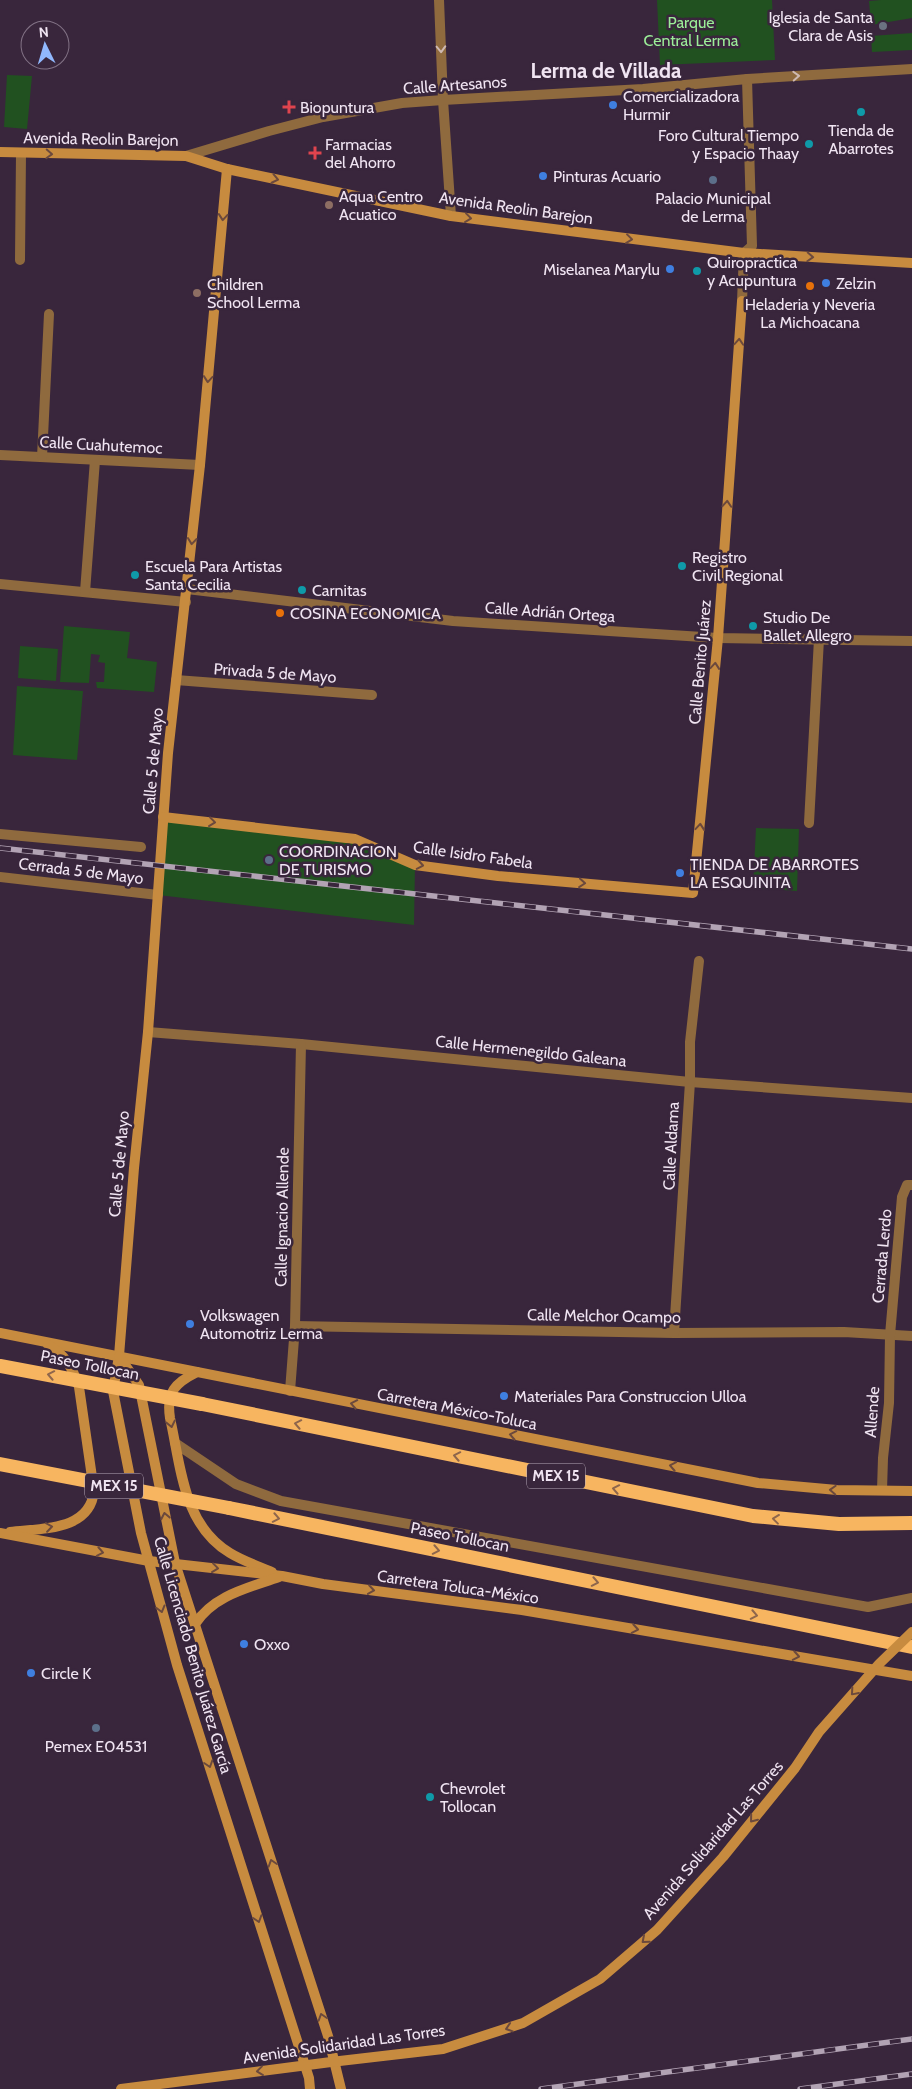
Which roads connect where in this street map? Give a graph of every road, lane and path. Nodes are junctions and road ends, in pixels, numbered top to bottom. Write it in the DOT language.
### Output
graph roads {
  1 [pos="439,0"];
  2 [pos="912,69"];
  3 [pos="747,78"];
  4 [pos="443,100"];
  5 [pos="0,152"];
  6 [pos="21,152"];
  7 [pos="186,156"];
  8 [pos="227,169"];
  9 [pos="451,216"];
  10 [pos="744,253"];
  11 [pos="20,260"];
  12 [pos="912,263"];
  13 [pos="742,301"];
  14 [pos="49,314"];
  15 [pos="0,456"];
  16 [pos="42,457"];
  17 [pos="95,460"];
  18 [pos="200,465"];
  19 [pos="0,584"];
  20 [pos="187,589"];
  21 [pos="85,592"];
  22 [pos="186,602"];
  23 [pos="718,638"];
  24 [pos="819,639"];
  25 [pos="912,641"];
  26 [pos="176,680"];
  27 [pos="372,695"];
  28 [pos="163,817"];
  29 [pos="809,823"];
  30 [pos="0,834"];
  31 [pos="141,846"];
  32 [pos="0,877"];
  33 [pos="693,893"];
  34 [pos="158,895"];
  35 [pos="699,961"];
  36 [pos="148,1032"];
  37 [pos="301,1044"];
  38 [pos="690,1082"];
  39 [pos="912,1098"];
  40 [pos="912,1185"];
  41 [pos="295,1326"];
  42 [pos="674,1332"];
  43 [pos="0,1333"];
  44 [pos="890,1335"];
  45 [pos="912,1336"];
  46 [pos="45,1343"];
  47 [pos="119,1356"];
  48 [pos="0,1366"];
  49 [pos="197,1372"];
  50 [pos="290,1391"];
  51 [pos="175,1443"];
  52 [pos="0,1464"];
  53 [pos="882,1490"];
  54 [pos="912,1491"];
  55 [pos="912,1522"];
  56 [pos="0,1533"];
  57 [pos="149,1562"];
  58 [pos="175,1563"];
  59 [pos="282,1576"];
  60 [pos="912,1598"];
  61 [pos="195,1624"];
  62 [pos="912,1632"];
  63 [pos="912,1647"];
  64 [pos="912,1676"];
  65 [pos="121,2089"];
  66 [pos="310,2089"];
  67 [pos="341,2089"];
  1 -- 4 [label="street, one-way"];
  3 -- 2 [label="street, Calle Artesanos, one-way"];
  3 -- 4 [label="street, Calle Artesanos"];
  3 -- 10 [label="street, Calle Benito Juárez"];
  4 -- 7 [label="street, Calle Artesanos"];
  4 -- 9 [label="street"];
  5 -- 6 [label="main road, Avenida Reolin Barejon"];
  6 -- 7 [label="main road, Avenida Reolin Barejon, one-way"];
  6 -- 11 [label="street"];
  7 -- 8 [label="main road, Avenida Reolin Barejon"];
  8 -- 9 [label="main road, Avenida Reolin Barejon, one-way"];
  8 -- 18 [label="main road, Calle 5 de Mayo, one-way"];
  9 -- 10 [label="main road, Avenida Reolin Barejon, one-way"];
  10 -- 12 [label="main road, Avenida Reolin Barejon, one-way"];
  10 -- 13 [label="street, Calle Benito Juárez"];
  23 -- 13 [label="main road, Calle Benito Juárez, one-way"];
  14 -- 16 [label="street"];
  15 -- 16 [label="street, Calle Cuahutemoc"];
  16 -- 17 [label="street, Calle Cuahutemoc"];
  17 -- 18 [label="street, Calle Cuahutemoc"];
  17 -- 21 [label="street"];
  18 -- 20 [label="main road, Calle 5 de Mayo, one-way"];
  19 -- 21 [label="street"];
  20 -- 22 [label="main road, Calle 5 de Mayo"];
  20 -- 23 [label="street, Calle Adrián Ortega"];
  21 -- 22 [label="street"];
  22 -- 26 [label="main road, Calle 5 de Mayo"];
  23 -- 24 [label="street, Calle Adrián Ortega"];
  33 -- 23 [label="main road, Calle Benito Juárez, one-way"];
  24 -- 25 [label="street, Calle Adrián Ortega"];
  24 -- 29 [label="street"];
  26 -- 27 [label="street, Privada 5 de Mayo"];
  26 -- 28 [label="main road, Calle 5 de Mayo"];
  28 -- 33 [label="main road, Calle Isidro Fabela, one-way"];
  28 -- 34 [label="main road, Calle 5 de Mayo"];
  30 -- 31 [label="street"];
  32 -- 34 [label="street, Cerrada 5 de Mayo"];
  34 -- 36 [label="main road, Calle 5 de Mayo"];
  35 -- 38 [label="street, Calle Aldama"];
  36 -- 37 [label="street, Calle Hermenegildo Galeana"];
  36 -- 47 [label="main road, Calle 5 de Mayo"];
  37 -- 38 [label="street, Calle Hermenegildo Galeana"];
  37 -- 41 [label="street, Calle Ignacio Allende"];
  38 -- 39 [label="street, Calle Hermenegildo Galeana"];
  38 -- 42 [label="street, Calle Aldama"];
  40 -- 44 [label="street, Cerrada Lerdo"];
  41 -- 42 [label="street, Calle Melchor Ocampo"];
  41 -- 50 [label="street, Calle Ignacio Allende"];
  42 -- 44 [label="street, Calle Melchor Ocampo"];
  43 -- 46 [label="main road, Carretera México-Toluca"];
  44 -- 45 [label="street, Calle Melchor Ocampo"];
  44 -- 53 [label="street, Allende"];
  46 -- 47 [label="main road, Carretera México-Toluca"];
  56 -- 46 [label="main road, one-way"];
  47 -- 49 [label="main road, Carretera México-Toluca"];
  47 -- 57 [label="main road, Calle Licenciado Benito Juárez García"];
  58 -- 47 [label="main road, Calle Licenciado Benito Juárez García, one-way"];
  55 -- 48 [label="highway, Paseo Tollocan / MEX 15, one-way, bridge"];
  49 -- 50 [label="main road, Carretera México-Toluca"];
  49 -- 51 [label="main road, one-way"];
  53 -- 50 [label="main road, Carretera México-Toluca, one-way"];
  51 -- 59 [label="main road"];
  51 -- 60 [label="street"];
  52 -- 63 [label="highway, Paseo Tollocan / MEX 15, one-way, bridge"];
  53 -- 54 [label="main road, Carretera México-Toluca"];
  56 -- 57 [label="main road, Carretera Toluca-México, one-way"];
  57 -- 58 [label="main road, Carretera Toluca-México"];
  57 -- 66 [label="main road, Calle Licenciado Benito Juárez García, one-way"];
  58 -- 59 [label="main road, Carretera Toluca-México, one-way"];
  58 -- 61 [label="main road, Calle Licenciado Benito Juárez García"];
  59 -- 61 [label="main road"];
  59 -- 64 [label="main road, Carretera Toluca-México, one-way"];
  67 -- 61 [label="main road, Calle Licenciado Benito Juárez García, one-way"];
  62 -- 65 [label="main road, Avenida Solidaridad Las Torres, one-way, bridge"];
}
